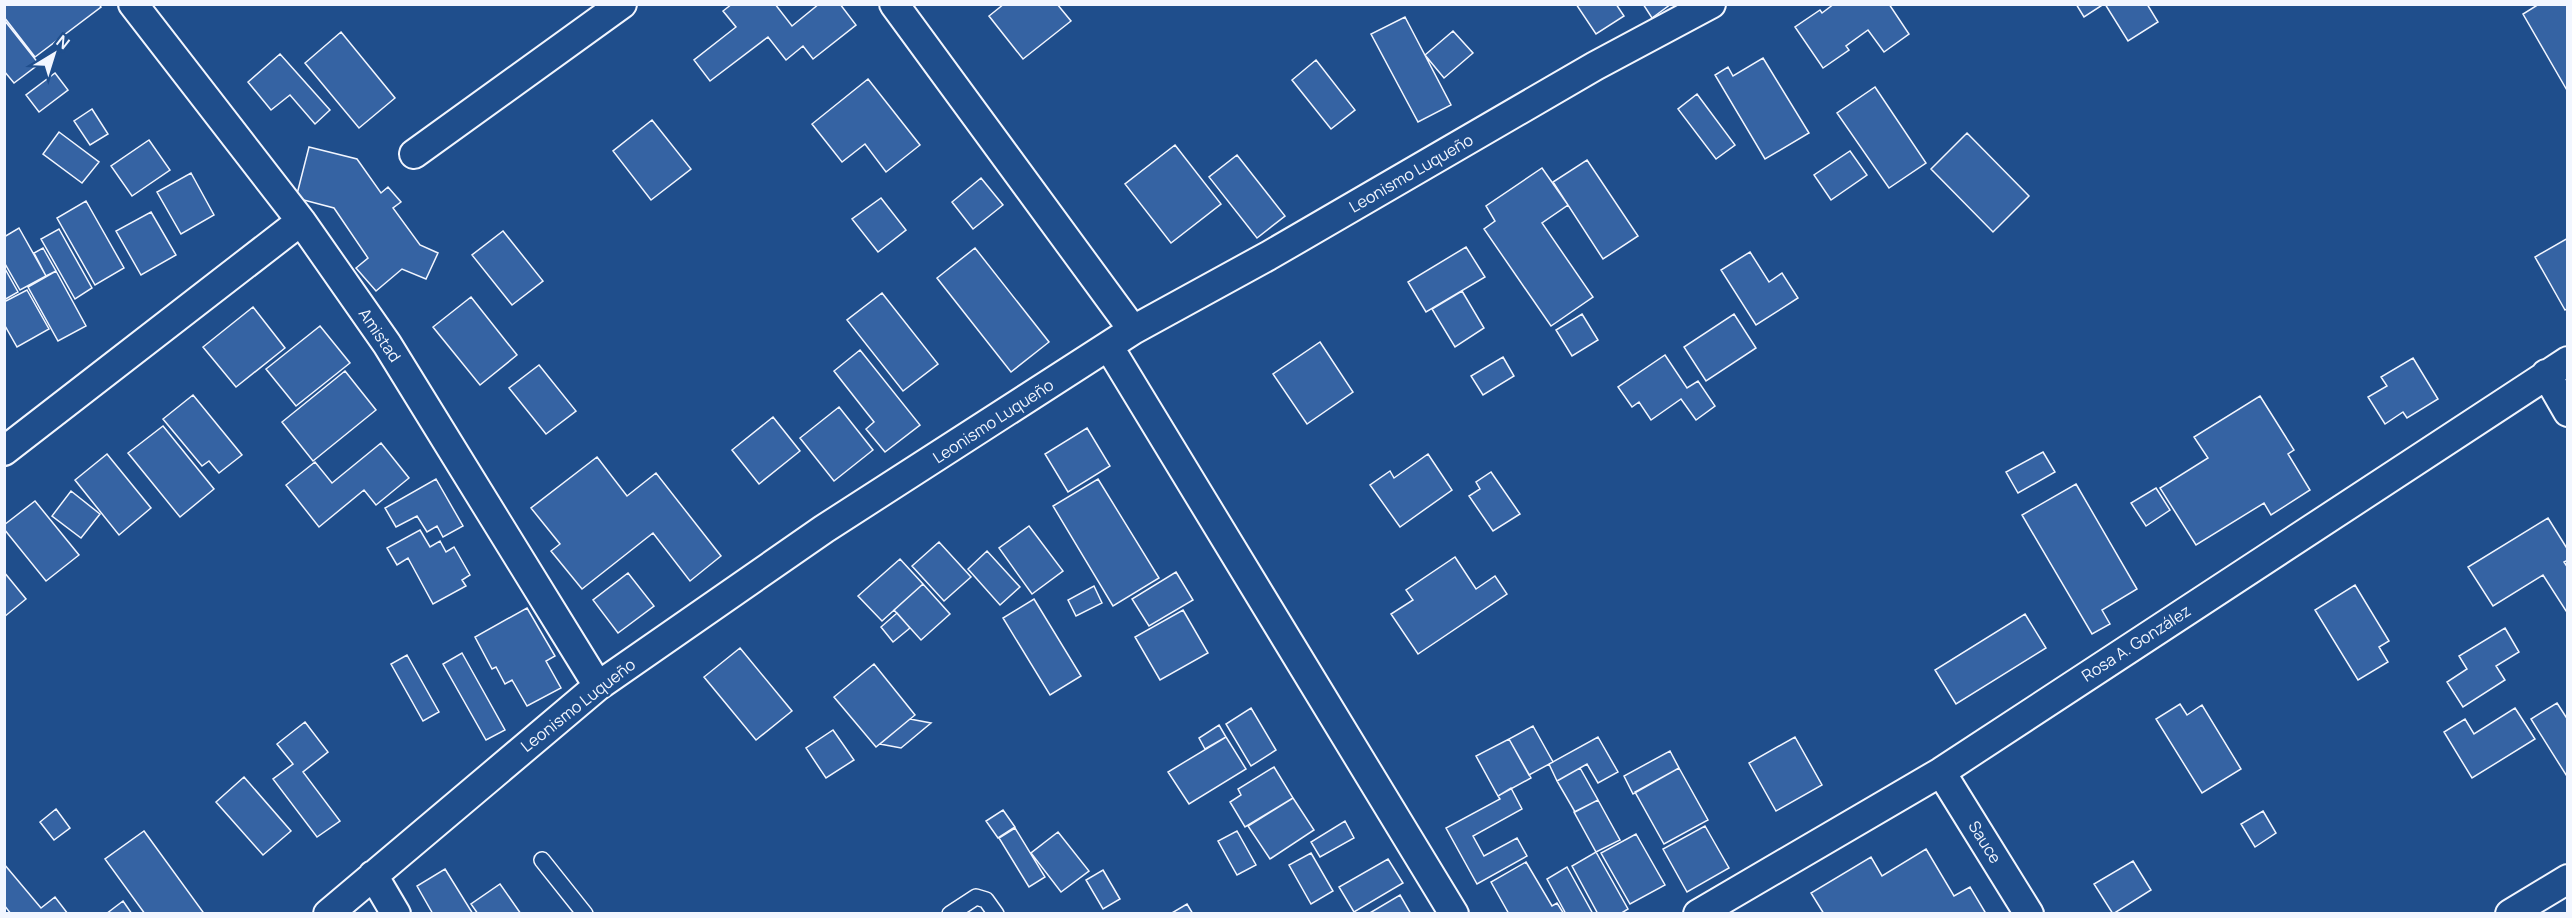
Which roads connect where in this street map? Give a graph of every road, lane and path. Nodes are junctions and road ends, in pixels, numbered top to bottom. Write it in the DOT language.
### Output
graph roads {
  1 [pos="133,4"];
  2 [pos="622,4"];
  3 [pos="894,4"];
  4 [pos="1711,4"];
  5 [pos="414,154"];
  6 [pos="300,221"];
  7 [pos="1133,330"];
  8 [pos="1109,347"];
  9 [pos="2557,367"];
  10 [pos="2568,412"];
  11 [pos="4,451"];
  12 [pos="598,686"];
  13 [pos="1941,772"];
  14 [pos="542,860"];
  15 [pos="373,875"];
  16 [pos="2568,879"];
  17 [pos="355,904"];
  18 [pos="328,914"];
  19 [pos="396,914"];
  20 [pos="585,914"];
  21 [pos="950,914"];
  22 [pos="996,914"];
  23 [pos="1454,914"];
  24 [pos="1698,914"];
  25 [pos="2029,914"];
  26 [pos="2510,914"];
  1 -- 6 [label="street, Amistad"];
  2 -- 5 [label="street"];
  3 -- 7 [label="street"];
  4 -- 7 [label="street, Leonismo Luqueño"];
  6 -- 11 [label="street"];
  6 -- 12 [label="street, Amistad"];
  7 -- 8 [label="street, Leonismo Luqueño"];
  8 -- 12 [label="street, Leonismo Luqueño"];
  8 -- 23 [label="street"];
  9 -- 10 [label="street"];
  9 -- 13 [label="street, Rosa A. González"];
  12 -- 15 [label="street, Leonismo Luqueño"];
  13 -- 24 [label="street, Rosa A. González"];
  13 -- 25 [label="street, Sauce"];
  14 -- 20 [label="lane"];
  15 -- 17 [label="street, Leonismo Luqueño"];
  15 -- 19 [label="street"];
  16 -- 26 [label="street"];
  17 -- 18 [label="street, Leonismo Luqueño"];
  21 -- 22 [label="lane"];
}
